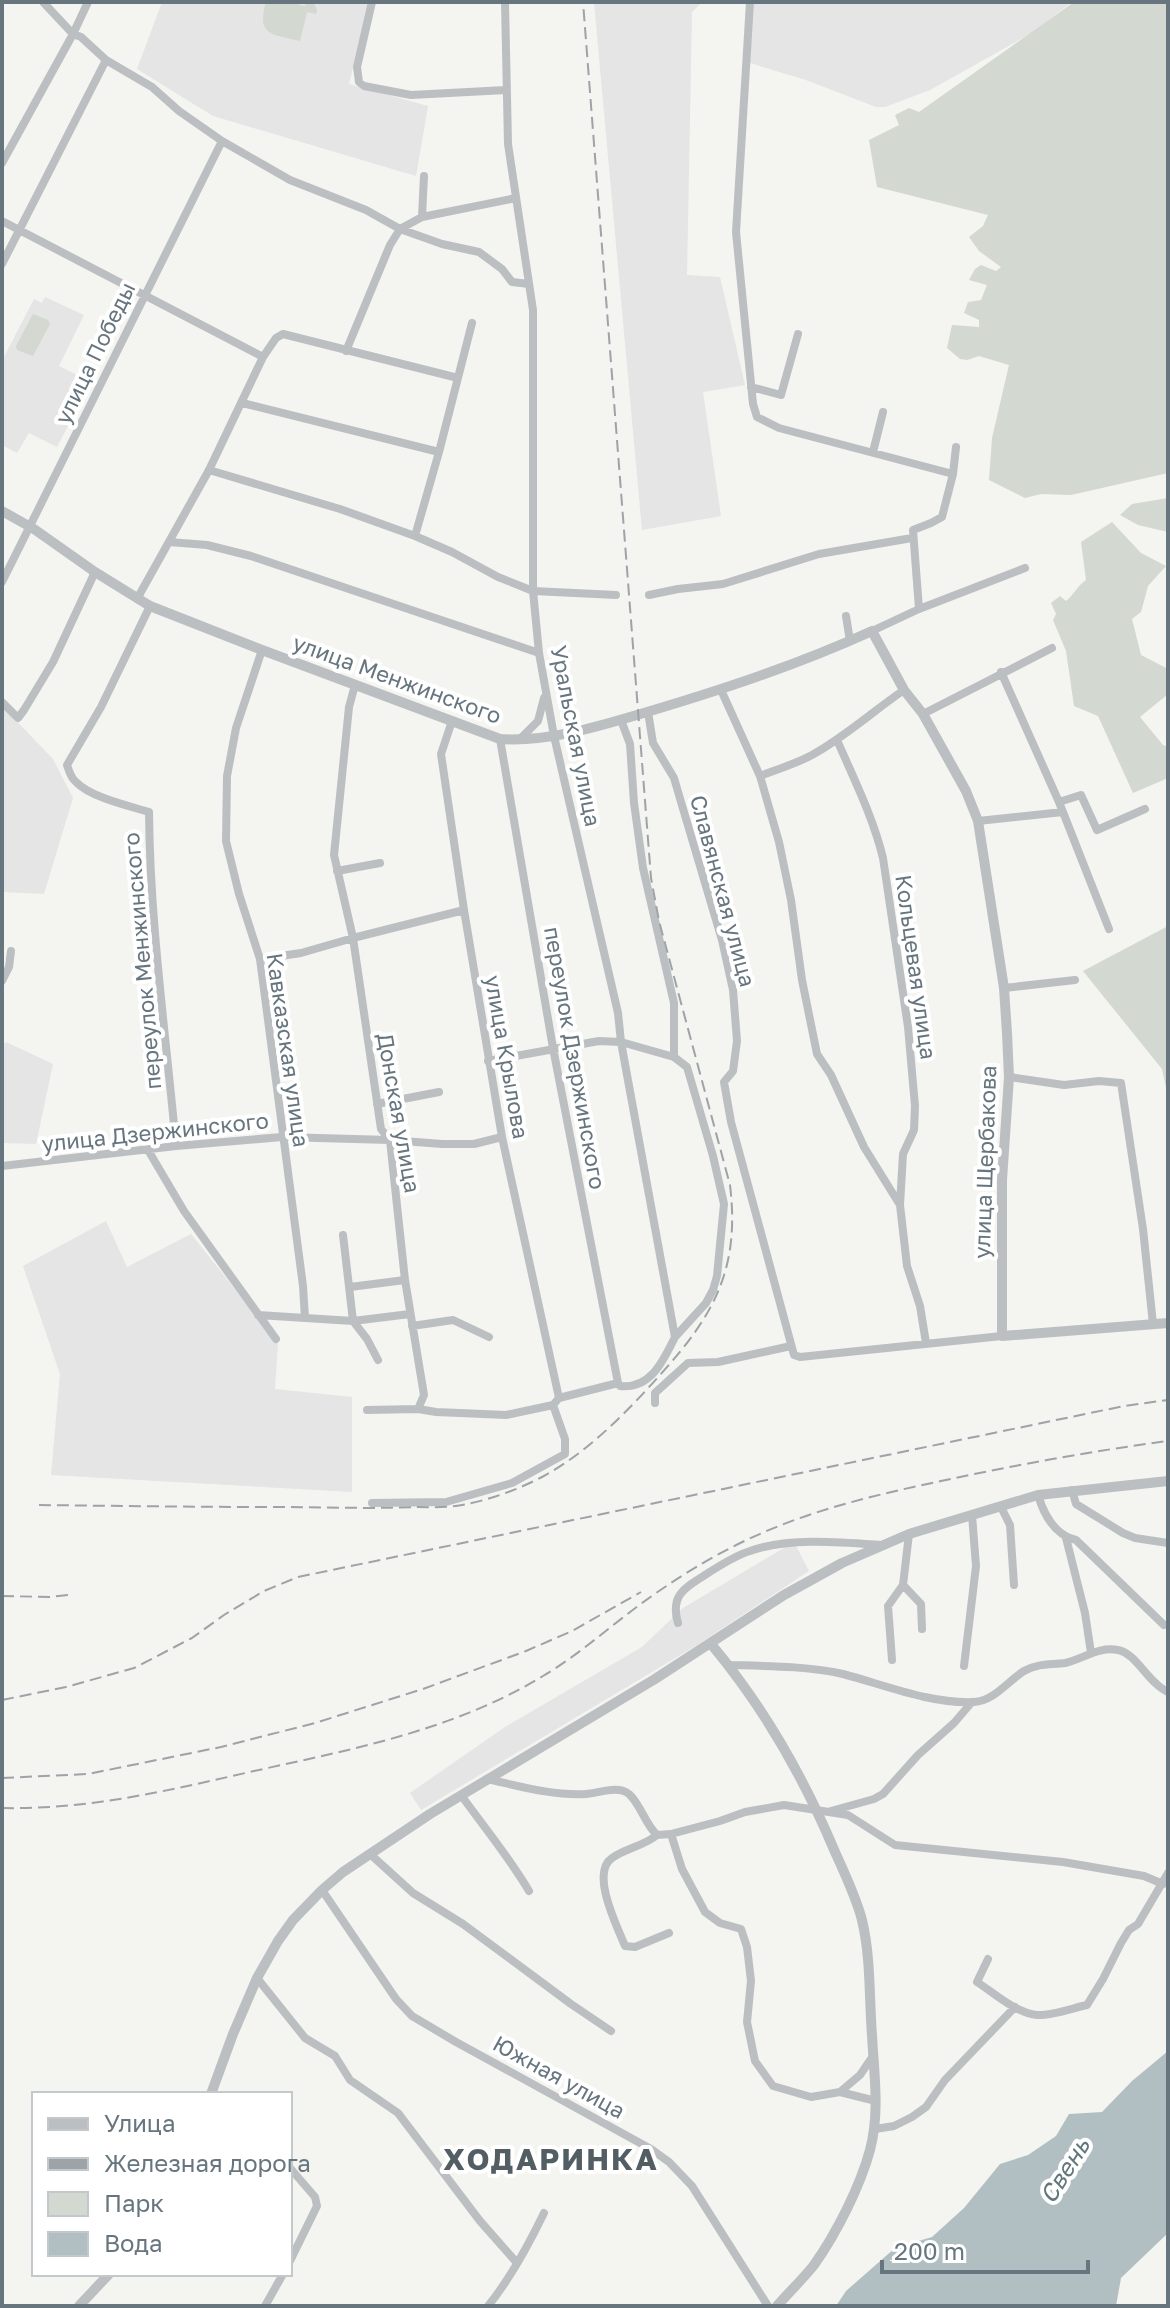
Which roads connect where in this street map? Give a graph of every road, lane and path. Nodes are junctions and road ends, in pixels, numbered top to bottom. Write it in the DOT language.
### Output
graph roads {
  1 [pos="43,2"];
  2 [pos="88,2"];
  3 [pos="372,2"];
  4 [pos="505,2"];
  5 [pos="750,2"];
  6 [pos="73,34"];
  7 [pos="106,60"];
  8 [pos="506,90"];
  9 [pos="222,141"];
  10 [pos="2,163"];
  11 [pos="424,176"];
  12 [pos="516,198"];
  13 [pos="422,217"];
  14 [pos="2,221"];
  15 [pos="400,229"];
  16 [pos="19,230"];
  17 [pos="2,264"];
  18 [pos="529,284"];
  19 [pos="144,295"];
  20 [pos="472,323"];
  21 [pos="798,334"];
  22 [pos="346,351"];
  23 [pos="263,357"];
  24 [pos="458,378"];
  25 [pos="751,387"];
  26 [pos="242,403"];
  27 [pos="883,412"];
  28 [pos="956,447"];
  29 [pos="439,452"];
  30 [pos="873,452"];
  31 [pos="209,470"];
  32 [pos="953,474"];
  33 [pos="2,511"];
  34 [pos="29,526"];
  35 [pos="415,536"];
  36 [pos="912,538"];
  37 [pos="169,542"];
  38 [pos="1025,568"];
  39 [pos="95,572"];
  40 [pos="2,582"];
  41 [pos="533,591"];
  42 [pos="616,595"];
  43 [pos="649,595"];
  44 [pos="137,599"];
  45 [pos="150,606"];
  46 [pos="919,609"];
  47 [pos="846,616"];
  48 [pos="872,631"];
  49 [pos="850,641"];
  50 [pos="1052,648"];
  51 [pos="262,650"];
  52 [pos="539,653"];
  53 [pos="1001,672"];
  54 [pos="355,685"];
  55 [pos="721,690"];
  56 [pos="904,690"];
  57 [pos="545,693"];
  58 [pos="2,702"];
  59 [pos="648,712"];
  60 [pos="923,714"];
  61 [pos="621,720"];
  62 [pos="452,721"];
  63 [pos="554,736"];
  64 [pos="500,739"];
  65 [pos="519,740"];
  66 [pos="837,740"];
  67 [pos="760,776"];
  68 [pos="1059,802"];
  69 [pos="1145,809"];
  70 [pos="1063,812"];
  71 [pos="978,821"];
  72 [pos="380,863"];
  73 [pos="337,871"];
  74 [pos="464,910"];
  75 [pos="1109,929"];
  76 [pos="353,938"];
  77 [pos="11,951"];
  78 [pos="260,959"];
  79 [pos="1075,980"];
  80 [pos="2,981"];
  81 [pos="1004,988"];
  82 [pos="621,1042"];
  83 [pos="553,1048"];
  84 [pos="674,1057"];
  85 [pos="488,1061"];
  86 [pos="1009,1077"];
  87 [pos="439,1092"];
  88 [pos="377,1104"];
  89 [pos="282,1137"];
  90 [pos="502,1137"];
  91 [pos="390,1140"];
  92 [pos="176,1146"];
  93 [pos="148,1150"];
  94 [pos="2,1166"];
  95 [pos="900,1205"];
  96 [pos="343,1235"];
  97 [pos="405,1280"];
  98 [pos="350,1287"];
  99 [pos="410,1314"];
  100 [pos="258,1315"];
  101 [pos="305,1318"];
  102 [pos="353,1321"];
  103 [pos="1168,1323"];
  104 [pos="1153,1324"];
  105 [pos="412,1326"];
  106 [pos="1002,1336"];
  107 [pos="489,1337"];
  108 [pos="675,1337"];
  109 [pos="276,1339"];
  110 [pos="926,1343"];
  111 [pos="791,1346"];
  112 [pos="378,1360"];
  113 [pos="618,1383"];
  114 [pos="556,1402"];
  115 [pos="655,1403"];
  116 [pos="418,1409"];
  117 [pos="367,1410"];
  118 [pos="1168,1481"];
  119 [pos="1072,1490"];
  120 [pos="1038,1495"];
  121 [pos="372,1503"];
  122 [pos="1001,1507"];
  123 [pos="972,1515"];
  124 [pos="909,1534"];
  125 [pos="1066,1538"];
  126 [pos="1168,1543"];
  127 [pos="882,1545"];
  128 [pos="903,1585"];
  129 [pos="1014,1585"];
  130 [pos="678,1623"];
  131 [pos="1164,1625"];
  132 [pos="922,1629"];
  133 [pos="711,1644"];
  134 [pos="1091,1653"];
  135 [pos="892,1660"];
  136 [pos="728,1665"];
  137 [pos="964,1666"];
  138 [pos="1168,1692"];
  139 [pos="972,1702"];
  140 [pos="486,1779"];
  141 [pos="461,1795"];
  142 [pos="817,1809"];
  143 [pos="830,1811"];
  144 [pos="671,1834"];
  145 [pos="657,1835"];
  146 [pos="370,1854"];
  147 [pos="1168,1873"];
  148 [pos="1163,1884"];
  149 [pos="322,1890"];
  150 [pos="529,1891"];
  151 [pos="669,1933"];
  152 [pos="988,1959"];
  153 [pos="257,1978"];
  154 [pos="1015,2007"];
  155 [pos="611,2031"];
  156 [pos="873,2056"];
  157 [pos="212,2092"];
  158 [pos="840,2092"];
  159 [pos="876,2101"];
  160 [pos="875,2129"];
  161 [pos="292,2170"];
  162 [pos="544,2213"];
  163 [pos="292,2257"];
  164 [pos="517,2263"];
  165 [pos="107,2276"];
  166 [pos="282,2276"];
  167 [pos="79,2306"];
  168 [pos="265,2306"];
  169 [pos="488,2306"];
  170 [pos="768,2306"];
  171 [pos="777,2306"];
  1 -- 6 [label="street"];
  2 -- 6 [label="street"];
  3 -- 8 [label="street"];
  4 -- 8 [label="street, Уральская улица"];
  5 -- 25 [label="street"];
  6 -- 7 [label="street"];
  6 -- 10 [label="street"];
  7 -- 9 [label="street"];
  7 -- 16 [label="street"];
  8 -- 12 [label="street, Уральская улица"];
  9 -- 15 [label="street"];
  9 -- 19 [label="street, улица Победы"];
  11 -- 13 [label="street"];
  12 -- 13 [label="street"];
  12 -- 18 [label="street, Уральская улица"];
  13 -- 15 [label="street"];
  14 -- 16 [label="street"];
  15 -- 18 [label="street"];
  15 -- 22 [label="street"];
  16 -- 17 [label="street"];
  16 -- 19 [label="street"];
  18 -- 41 [label="street, Уральская улица"];
  19 -- 23 [label="street"];
  19 -- 34 [label="street, улица Победы"];
  20 -- 24 [label="street"];
  21 -- 25 [label="street"];
  22 -- 23 [label="street"];
  22 -- 24 [label="street"];
  23 -- 26 [label="street"];
  24 -- 29 [label="street"];
  25 -- 30 [label="street"];
  26 -- 29 [label="street"];
  26 -- 31 [label="street"];
  27 -- 30 [label="street"];
  28 -- 32 [label="street"];
  29 -- 35 [label="street"];
  30 -- 32 [label="street"];
  31 -- 35 [label="street"];
  31 -- 37 [label="street"];
  32 -- 36 [label="street"];
  33 -- 34 [label="street, улица Менжинского"];
  34 -- 39 [label="street, улица Менжинского"];
  34 -- 40 [label="street, улица Победы"];
  35 -- 41 [label="street"];
  36 -- 43 [label="street"];
  36 -- 46 [label="street"];
  37 -- 44 [label="street"];
  37 -- 52 [label="street"];
  38 -- 46 [label="street, улица Менжинского"];
  39 -- 44 [label="street, улица Менжинского"];
  39 -- 58 [label="street"];
  41 -- 42 [label="street"];
  41 -- 52 [label="street, Уральская улица"];
  44 -- 45 [label="street, улица Менжинского"];
  45 -- 51 [label="street, улица Менжинского"];
  45 -- 92 [label="street, переулок Менжинского"];
  46 -- 48 [label="street, улица Менжинского"];
  47 -- 49 [label="street"];
  48 -- 49 [label="street, улица Менжинского"];
  48 -- 56 [label="street, улица Щербакова"];
  49 -- 55 [label="street, улица Менжинского"];
  50 -- 53 [label="street"];
  51 -- 54 [label="street, улица Менжинского"];
  51 -- 78 [label="street, Кавказская улица"];
  52 -- 57 [label="street, Уральская улица"];
  53 -- 60 [label="street"];
  53 -- 68 [label="street"];
  54 -- 62 [label="street, улица Менжинского"];
  54 -- 73 [label="street, Донская улица"];
  55 -- 59 [label="street, улица Менжинского"];
  55 -- 67 [label="street, Кольцевая улица"];
  56 -- 60 [label="street, улица Щербакова"];
  56 -- 66 [label="street"];
  57 -- 63 [label="street, Уральская улица"];
  57 -- 65 [label="street"];
  59 -- 61 [label="street, улица Менжинского"];
  59 -- 111 [label="street, Славянская улица"];
  60 -- 71 [label="street, улица Щербакова"];
  61 -- 63 [label="street, улица Менжинского"];
  61 -- 84 [label="street"];
  62 -- 64 [label="street, улица Менжинского"];
  62 -- 74 [label="street, улица Крылова"];
  63 -- 65 [label="street, улица Менжинского"];
  63 -- 82 [label="street, Уральская улица"];
  64 -- 65 [label="street, улица Менжинского"];
  64 -- 83 [label="street, переулок Дзержинского"];
  66 -- 67 [label="street"];
  66 -- 95 [label="street, Кольцевая улица"];
  67 -- 95 [label="street, Кольцевая улица"];
  68 -- 69 [label="street"];
  68 -- 70 [label="street"];
  70 -- 71 [label="street"];
  70 -- 75 [label="street"];
  71 -- 81 [label="street, улица Щербакова"];
  72 -- 73 [label="street"];
  73 -- 76 [label="street, Донская улица"];
  74 -- 76 [label="street"];
  74 -- 85 [label="street, улица Крылова"];
  76 -- 78 [label="street"];
  76 -- 88 [label="street, Донская улица"];
  77 -- 80 [label="street"];
  78 -- 89 [label="street, Кавказская улица"];
  79 -- 81 [label="street"];
  81 -- 86 [label="street, улица Щербакова"];
  82 -- 83 [label="street"];
  82 -- 84 [label="street"];
  82 -- 108 [label="street, Уральская улица"];
  83 -- 85 [label="street"];
  83 -- 113 [label="street, переулок Дзержинского"];
  84 -- 108 [label="street"];
  85 -- 90 [label="street, улица Крылова"];
  86 -- 104 [label="street"];
  86 -- 106 [label="street, улица Щербакова"];
  87 -- 88 [label="street"];
  88 -- 91 [label="street, Донская улица"];
  89 -- 91 [label="street, улица Дзержинского"];
  89 -- 92 [label="street, улица Дзержинского"];
  89 -- 101 [label="street, Кавказская улица"];
  90 -- 91 [label="street, улица Дзержинского"];
  90 -- 114 [label="street, улица Крылова"];
  91 -- 97 [label="street, Донская улица"];
  92 -- 93 [label="street, улица Дзержинского"];
  93 -- 94 [label="street, улица Дзержинского"];
  93 -- 100 [label="street"];
  95 -- 110 [label="street, Кольцевая улица"];
  96 -- 98 [label="street"];
  97 -- 98 [label="street"];
  97 -- 99 [label="street, Донская улица"];
  98 -- 102 [label="street"];
  99 -- 102 [label="street"];
  99 -- 105 [label="street, Донская улица"];
  100 -- 101 [label="street"];
  100 -- 109 [label="street"];
  101 -- 102 [label="street"];
  102 -- 112 [label="street"];
  103 -- 104 [label="street"];
  104 -- 106 [label="street"];
  105 -- 107 [label="street"];
  105 -- 116 [label="street, Донская улица"];
  106 -- 110 [label="street"];
  108 -- 113 [label="street"];
  110 -- 111 [label="street, Славянская улица"];
  111 -- 115 [label="street"];
  113 -- 114 [label="street"];
  114 -- 116 [label="street"];
  114 -- 121 [label="street, улица Крылова"];
  116 -- 117 [label="street"];
  118 -- 119 [label="street"];
  119 -- 120 [label="street"];
  119 -- 126 [label="street"];
  120 -- 122 [label="street"];
  120 -- 125 [label="street"];
  122 -- 123 [label="street"];
  122 -- 129 [label="street"];
  123 -- 124 [label="street"];
  123 -- 137 [label="street"];
  124 -- 127 [label="street"];
  124 -- 128 [label="street"];
  125 -- 131 [label="street"];
  125 -- 134 [label="street"];
  127 -- 130 [label="street"];
  127 -- 133 [label="street"];
  128 -- 132 [label="street"];
  128 -- 135 [label="street"];
  133 -- 136 [label="street"];
  133 -- 140 [label="street"];
  134 -- 138 [label="street"];
  134 -- 139 [label="street"];
  136 -- 139 [label="street"];
  136 -- 142 [label="street"];
  139 -- 143 [label="street"];
  140 -- 141 [label="street"];
  140 -- 145 [label="street"];
  141 -- 146 [label="street"];
  141 -- 150 [label="street"];
  142 -- 143 [label="street"];
  142 -- 144 [label="street"];
  142 -- 156 [label="street"];
  143 -- 148 [label="street"];
  144 -- 145 [label="street"];
  144 -- 158 [label="street"];
  145 -- 151 [label="street"];
  146 -- 149 [label="street"];
  146 -- 155 [label="street"];
  147 -- 148 [label="street"];
  148 -- 154 [label="street"];
  149 -- 153 [label="street"];
  149 -- 170 [label="street, Южная улица"];
  152 -- 154 [label="street"];
  153 -- 157 [label="street"];
  153 -- 164 [label="street"];
  154 -- 160 [label="street"];
  156 -- 158 [label="street"];
  156 -- 159 [label="street"];
  158 -- 159 [label="street"];
  159 -- 160 [label="street"];
  160 -- 171 [label="street"];
  161 -- 163 [label="street"];
  162 -- 164 [label="street"];
  164 -- 169 [label="street"];
  165 -- 167 [label="street"];
  166 -- 168 [label="street"];
}
